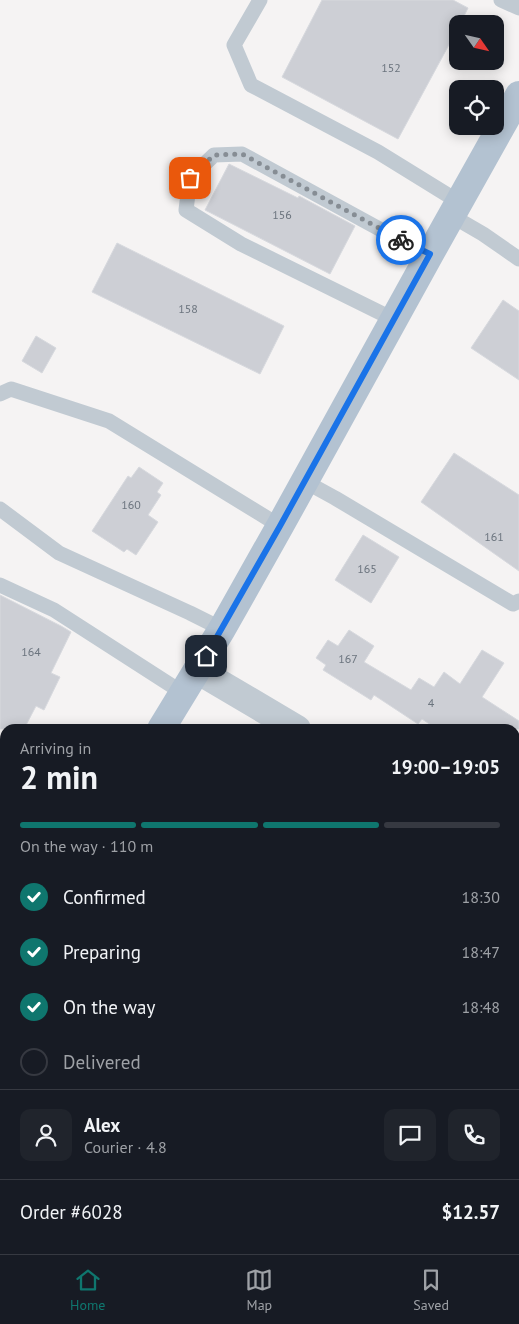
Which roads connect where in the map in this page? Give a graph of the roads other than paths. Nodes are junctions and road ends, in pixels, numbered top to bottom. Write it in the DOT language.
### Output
graph roads {
  1 [pos="260,0"];
  2 [pos="501,0"];
  3 [pos="519,8"];
  4 [pos="519,95"];
  5 [pos="456,209"];
  6 [pos="430,254"];
  7 [pos="519,259"];
  8 [pos="393,319"];
  9 [pos="0,394"];
  10 [pos="304,481"];
  11 [pos="0,509"];
  12 [pos="280,526"];
  13 [pos="0,585"];
  14 [pos="519,602"];
  15 [pos="222,629"];
  16 [pos="198,670"];
  17 [pos="183,693"];
  18 [pos="164,724"];
  19 [pos="289,724"];
  1 -- 5 [label="lane"];
  2 -- 3 [label="lane"];
  4 -- 5 [label="main road"];
  5 -- 6 [label="main road"];
  5 -- 7 [label="lane"];
  6 -- 8 [label="main road"];
  6 -- 8 [label="lane"];
  8 -- 10 [label="main road"];
  9 -- 12 [label="lane"];
  10 -- 12 [label="main road"];
  10 -- 14 [label="lane"];
  11 -- 15 [label="lane"];
  12 -- 15 [label="main road"];
  13 -- 17 [label="lane"];
  15 -- 16 [label="main road"];
  16 -- 17 [label="main road"];
  16 -- 19 [label="street"];
  17 -- 18 [label="main road"];
}
